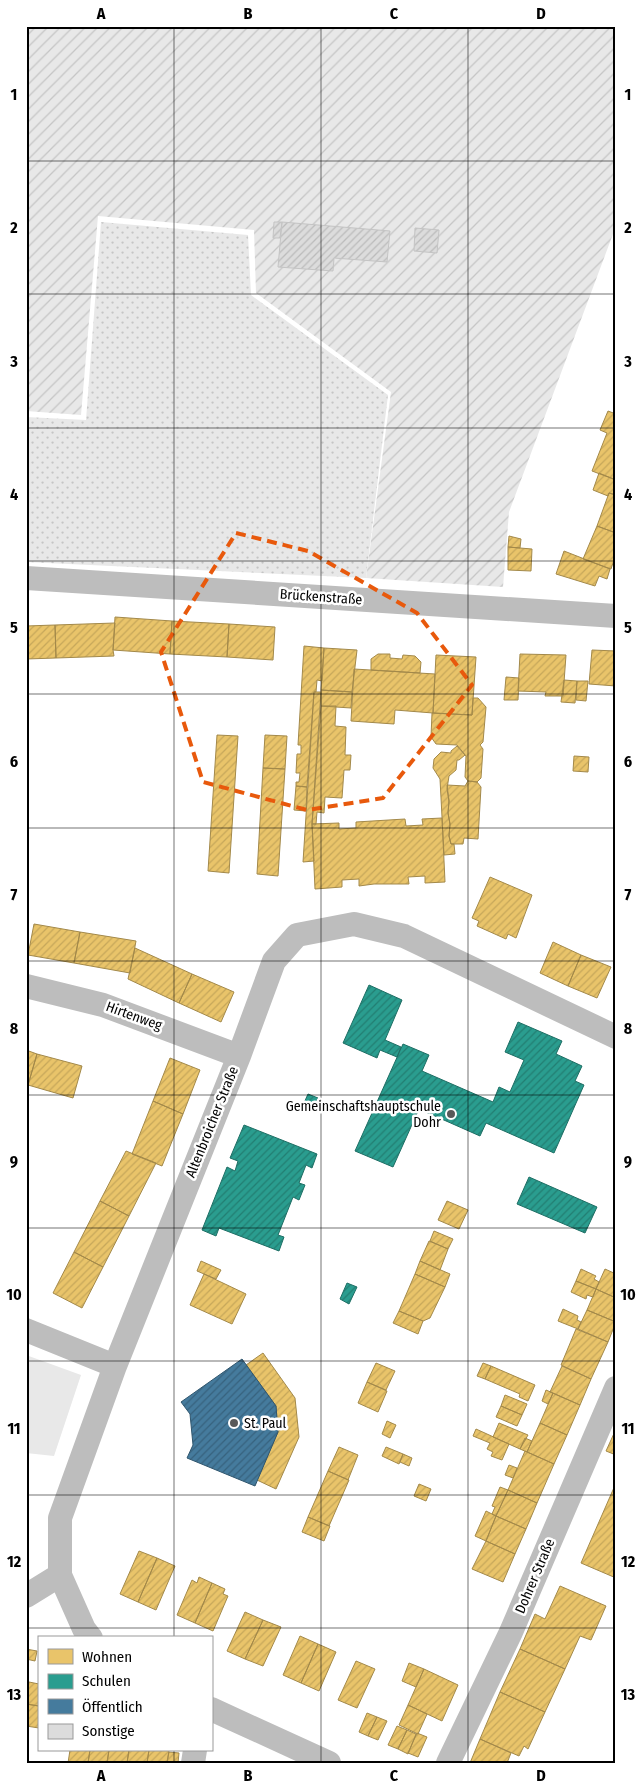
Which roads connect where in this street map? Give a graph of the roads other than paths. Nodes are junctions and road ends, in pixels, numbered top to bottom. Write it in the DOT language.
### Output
graph roads {
  1 [pos="26,578"];
  2 [pos="616,616"];
  3 [pos="26,986"];
  4 [pos="616,1037"];
  5 [pos="239,1056"];
  6 [pos="26,1330"];
  7 [pos="115,1366"];
  8 [pos="616,1388"];
  9 [pos="60,1575"];
  10 [pos="26,1596"];
  11 [pos="89,1636"];
  12 [pos="212,1709"];
  13 [pos="329,1763"];
  14 [pos="448,1763"];
  1 -- 2 [label="street, Brückenstraße"];
  3 -- 5 [label="street, Hirtenweg"];
  4 -- 5 [label="street, Altenbroicher Straße"];
  5 -- 7 [label="street, Altenbroicher Straße"];
  6 -- 7 [label="street"];
  7 -- 9 [label="street, Altenbroicher Straße"];
  8 -- 14 [label="street, Dohrer Straße"];
  9 -- 10 [label="street"];
  9 -- 11 [label="street, Altenbroicher Straße"];
  12 -- 13 [label="street"];
}
